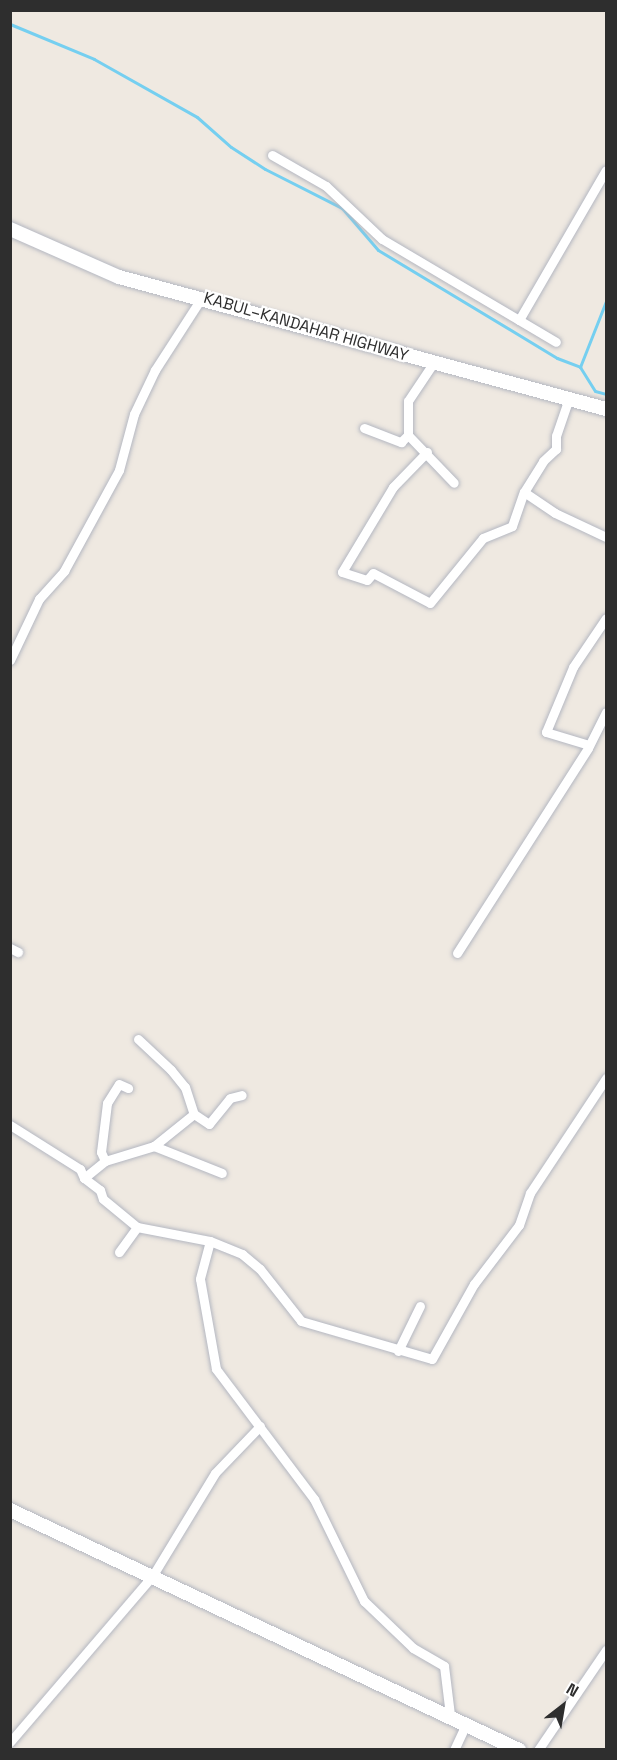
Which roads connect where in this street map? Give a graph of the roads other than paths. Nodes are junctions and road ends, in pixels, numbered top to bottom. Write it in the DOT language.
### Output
graph roads {
  1 [pos="272,155"];
  2 [pos="606,170"];
  3 [pos="10,229"];
  4 [pos="202,297"];
  5 [pos="519,320"];
  6 [pos="556,342"];
  7 [pos="435,362"];
  8 [pos="569,398"];
  9 [pos="606,409"];
  10 [pos="364,428"];
  11 [pos="408,435"];
  12 [pos="427,452"];
  13 [pos="454,483"];
  14 [pos="524,492"];
  15 [pos="606,537"];
  16 [pos="606,618"];
  17 [pos="10,660"];
  18 [pos="606,712"];
  19 [pos="589,745"];
  20 [pos="457,953"];
  21 [pos="138,1039"];
  22 [pos="606,1078"];
  23 [pos="128,1088"];
  24 [pos="242,1095"];
  25 [pos="194,1114"];
  26 [pos="10,1125"];
  27 [pos="154,1146"];
  28 [pos="105,1161"];
  29 [pos="222,1173"];
  30 [pos="84,1178"];
  31 [pos="137,1227"];
  32 [pos="210,1241"];
  33 [pos="119,1252"];
  34 [pos="420,1306"];
  35 [pos="398,1352"];
  36 [pos="260,1426"];
  37 [pos="10,1510"];
  38 [pos="153,1575"];
  39 [pos="606,1650"];
  40 [pos="450,1715"];
  41 [pos="466,1724"];
  42 [pos="10,1742"];
  43 [pos="493,1743"];
  44 [pos="454,1749"];
  45 [pos="519,1749"];
  46 [pos="538,1749"];
  1 -- 5 [label="street"];
  2 -- 5 [label="street"];
  3 -- 4 [label="main road, KABUL–KANDAHAR HIGHWAY"];
  4 -- 7 [label="main road, KABUL–KANDAHAR HIGHWAY"];
  4 -- 17 [label="street"];
  5 -- 6 [label="street"];
  7 -- 8 [label="main road, KABUL–KANDAHAR HIGHWAY"];
  7 -- 11 [label="street"];
  8 -- 9 [label="main road, KABUL–KANDAHAR HIGHWAY"];
  8 -- 14 [label="street"];
  10 -- 11 [label="street"];
  11 -- 12 [label="street"];
  12 -- 13 [label="street"];
  12 -- 14 [label="street"];
  14 -- 15 [label="street"];
  16 -- 19 [label="street"];
  18 -- 19 [label="street"];
  19 -- 20 [label="street"];
  21 -- 25 [label="street"];
  22 -- 35 [label="street"];
  23 -- 28 [label="street"];
  24 -- 25 [label="street"];
  25 -- 27 [label="street"];
  26 -- 30 [label="street"];
  27 -- 28 [label="street"];
  27 -- 29 [label="street"];
  28 -- 30 [label="street"];
  30 -- 31 [label="street"];
  31 -- 32 [label="street"];
  31 -- 33 [label="street"];
  32 -- 35 [label="street"];
  32 -- 36 [label="street"];
  34 -- 35 [label="street"];
  36 -- 38 [label="street"];
  36 -- 40 [label="street"];
  37 -- 38 [label="main road"];
  38 -- 40 [label="main road"];
  38 -- 42 [label="street"];
  39 -- 46 [label="street"];
  40 -- 41 [label="main road"];
  41 -- 43 [label="main road"];
  41 -- 44 [label="street"];
  43 -- 45 [label="main road"];
}
